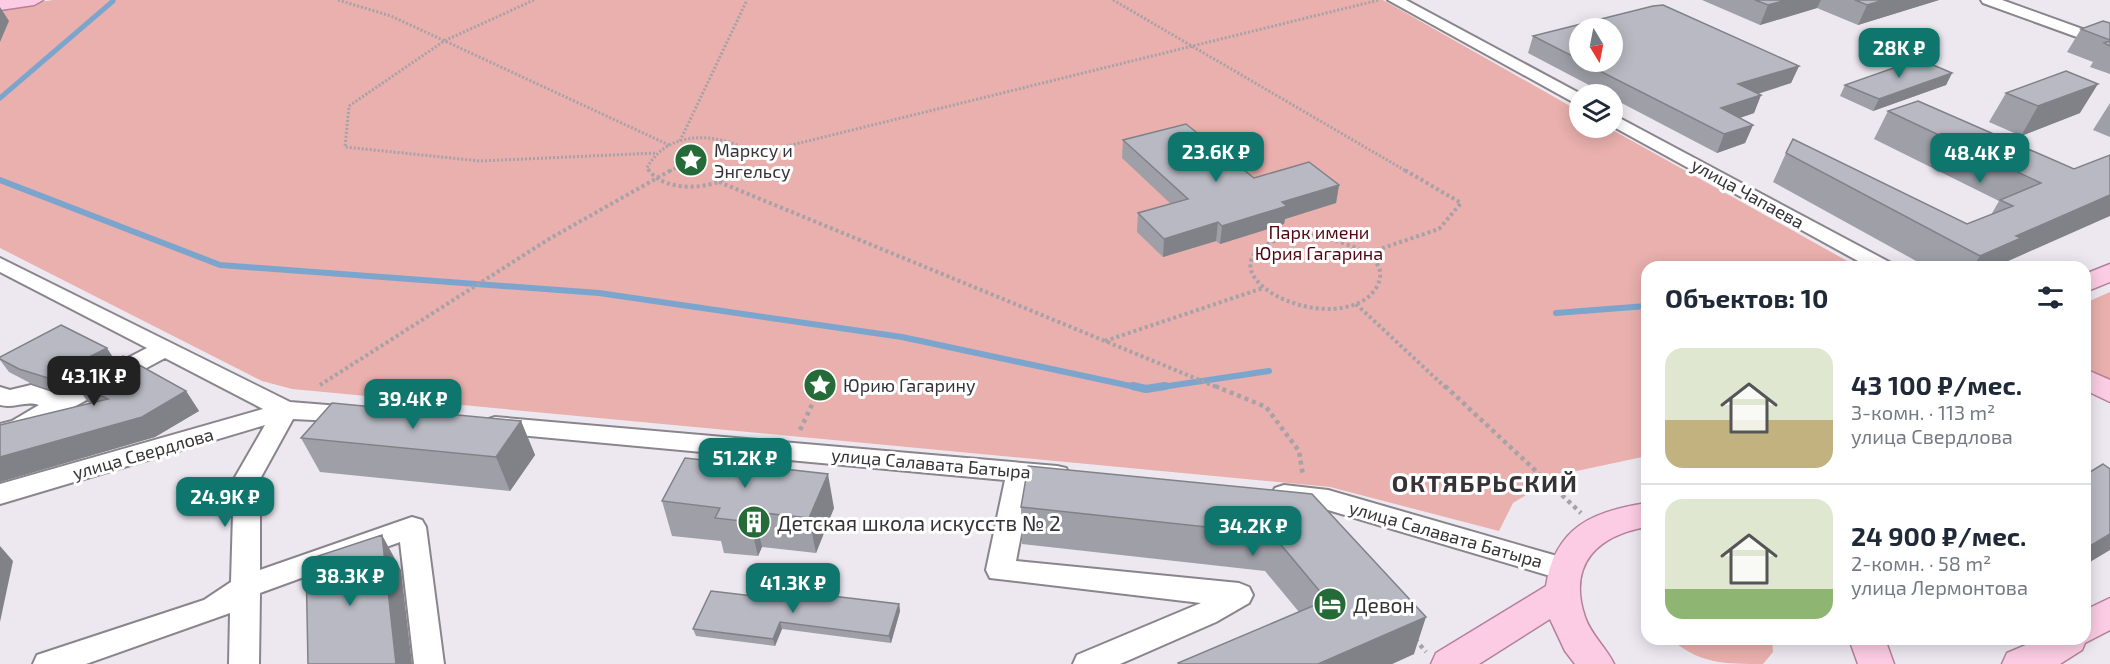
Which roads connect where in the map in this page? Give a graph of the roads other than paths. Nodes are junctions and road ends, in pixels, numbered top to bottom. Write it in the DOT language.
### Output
graph roads {
  1 [pos="34,0"];
  2 [pos="1395,0"];
  3 [pos="1988,0"];
  4 [pos="0,5"];
  5 [pos="2110,44"];
  6 [pos="1569,95"];
  7 [pos="1623,125"];
  8 [pos="1873,261"];
  9 [pos="0,264"];
  10 [pos="2110,272"];
  11 [pos="2091,281"];
  12 [pos="163,349"];
  13 [pos="2091,381"];
  14 [pos="2110,392"];
  15 [pos="0,395"];
  16 [pos="59,404"];
  17 [pos="286,410"];
  18 [pos="377,416"];
  19 [pos="471,424"];
  20 [pos="0,434"];
  21 [pos="1020,471"];
  22 [pos="1079,477"];
  23 [pos="1257,492"];
  24 [pos="0,494"];
  25 [pos="1641,515"];
  26 [pos="1563,581"];
  27 [pos="247,586"];
  28 [pos="2110,612"];
  29 [pos="2091,624"];
  30 [pos="1869,645"];
  31 [pos="2060,645"];
  32 [pos="1108,660"];
  33 [pos="1440,661"];
  34 [pos="48,664"];
  35 [pos="244,664"];
  36 [pos="429,664"];
  37 [pos="1596,664"];
  38 [pos="1876,664"];
  39 [pos="2020,664"];
  1 -- 4 [label="main road"];
  2 -- 6 [label="street"];
  3 -- 5 [label="street"];
  7 -- 8 [label="street, улица Чапаева"];
  9 -- 12 [label="street"];
  10 -- 11 [label="main road"];
  12 -- 16 [label="street"];
  12 -- 17 [label="street"];
  13 -- 14 [label="main road"];
  15 -- 16 [label="street"];
  16 -- 20 [label="street"];
  17 -- 18 [label="street"];
  17 -- 24 [label="street, улица Свердлова"];
  17 -- 27 [label="street"];
  19 -- 21 [label="street, улица Салавата Батыра"];
  21 -- 22 [label="street, улица Салавата Батыра"];
  21 -- 32 [label="street"];
  23 -- 26 [label="street, улица Салавата Батыра"];
  25 -- 26 [label="main road"];
  26 -- 33 [label="main road"];
  26 -- 37 [label="main road"];
  27 -- 34 [label="street"];
  27 -- 35 [label="street"];
  27 -- 36 [label="street"];
  28 -- 29 [label="main road"];
  30 -- 38 [label="main road"];
  31 -- 39 [label="main road"];
}
